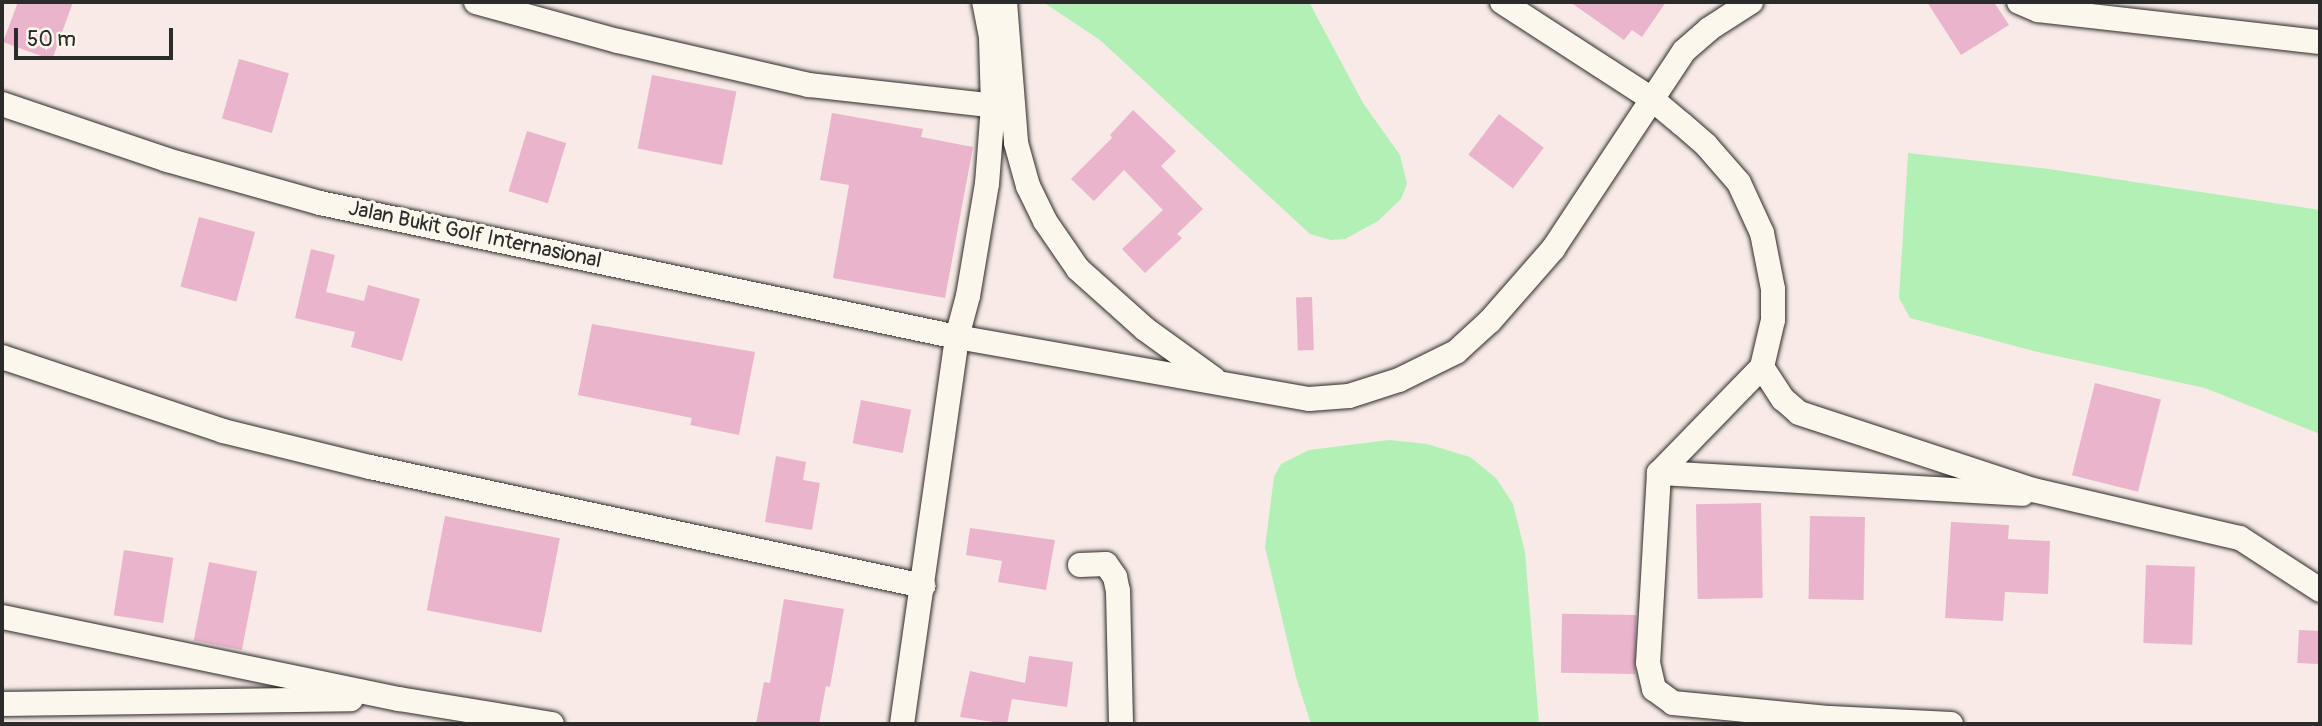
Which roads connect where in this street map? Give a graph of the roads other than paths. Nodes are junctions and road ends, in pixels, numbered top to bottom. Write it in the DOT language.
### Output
graph roads {
  1 [pos="476,2"];
  2 [pos="984,2"];
  3 [pos="1005,2"];
  4 [pos="1502,2"];
  5 [pos="1751,2"];
  6 [pos="2019,2"];
  7 [pos="2320,42"];
  8 [pos="1652,99"];
  9 [pos="2,104"];
  10 [pos="1003,107"];
  11 [pos="957,337"];
  12 [pos="2,357"];
  13 [pos="1762,367"];
  14 [pos="1221,384"];
  15 [pos="1659,473"];
  16 [pos="2034,490"];
  17 [pos="1080,565"];
  18 [pos="923,586"];
  19 [pos="2320,590"];
  20 [pos="2,617"];
  21 [pos="399,699"];
  22 [pos="2,704"];
  23 [pos="552,724"];
  24 [pos="902,724"];
  25 [pos="1121,724"];
  26 [pos="1951,724"];
  1 -- 10 [label="street"];
  2 -- 10 [label="street"];
  3 -- 10 [label="street"];
  4 -- 8 [label="street"];
  5 -- 8 [label="street, Jalan Bukit Golf Internasional"];
  6 -- 7 [label="street"];
  8 -- 13 [label="street"];
  8 -- 14 [label="street, Jalan Bukit Golf Internasional"];
  9 -- 11 [label="street, Jalan Bukit Golf Internasional"];
  10 -- 11 [label="street"];
  10 -- 14 [label="street"];
  11 -- 14 [label="street, Jalan Bukit Golf Internasional"];
  11 -- 18 [label="street"];
  12 -- 18 [label="street"];
  13 -- 15 [label="street"];
  13 -- 16 [label="street"];
  15 -- 16 [label="street"];
  15 -- 26 [label="street"];
  16 -- 19 [label="street"];
  17 -- 25 [label="street"];
  18 -- 24 [label="street"];
  20 -- 21 [label="street"];
  21 -- 22 [label="street"];
  21 -- 23 [label="street"];
}
